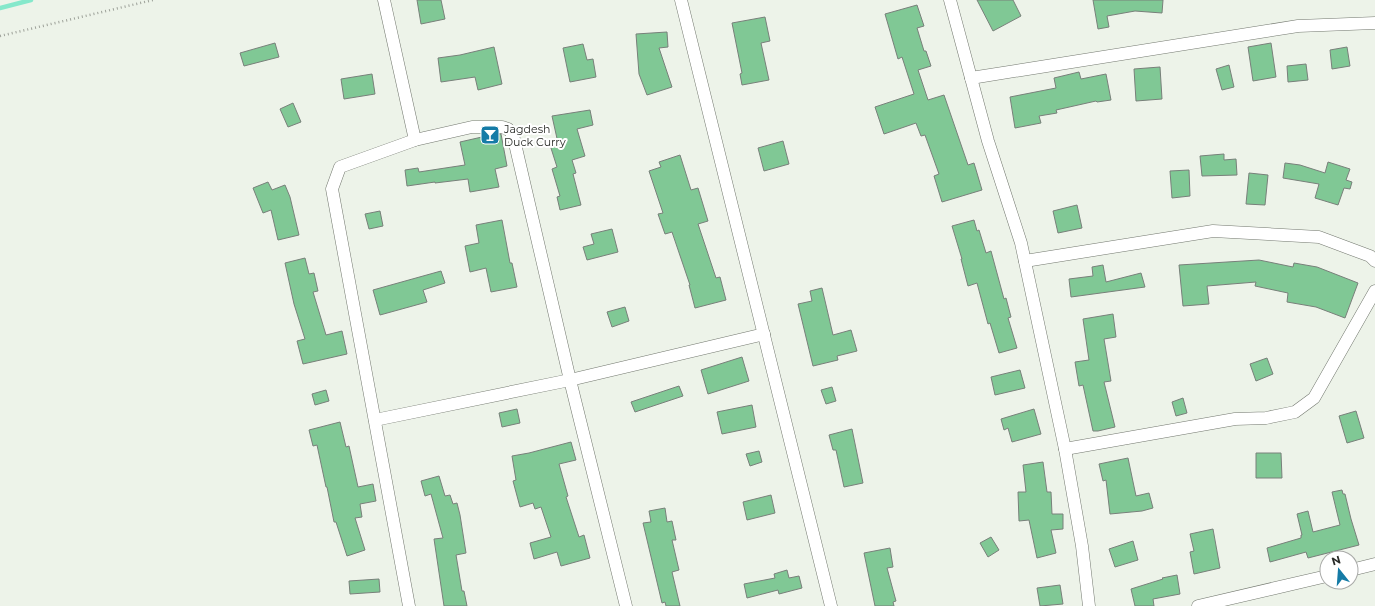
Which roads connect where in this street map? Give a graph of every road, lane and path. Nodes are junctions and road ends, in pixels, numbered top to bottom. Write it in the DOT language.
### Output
graph roads {
  1 [pos="153,0"];
  2 [pos="384,0"];
  3 [pos="682,0"];
  4 [pos="950,0"];
  5 [pos="1375,23"];
  6 [pos="0,36"];
  7 [pos="971,78"];
  8 [pos="415,140"];
  9 [pos="1025,261"];
  10 [pos="1375,262"];
  11 [pos="1375,291"];
  12 [pos="764,334"];
  13 [pos="570,380"];
  14 [pos="375,420"];
  15 [pos="1065,449"];
  16 [pos="1375,564"];
  17 [pos="1359,568"];
  18 [pos="1319,578"];
  19 [pos="409,606"];
  20 [pos="626,606"];
  21 [pos="831,606"];
  22 [pos="1089,606"];
  23 [pos="1198,606"];
  1 -- 6 [label="path"];
  2 -- 8 [label="street"];
  3 -- 12 [label="street"];
  4 -- 7 [label="street"];
  5 -- 7 [label="street"];
  7 -- 9 [label="street"];
  8 -- 13 [label="street"];
  8 -- 14 [label="street"];
  9 -- 10 [label="street"];
  9 -- 15 [label="street"];
  11 -- 15 [label="street"];
  12 -- 13 [label="street"];
  12 -- 21 [label="street"];
  13 -- 14 [label="street"];
  13 -- 20 [label="street"];
  14 -- 19 [label="street"];
  15 -- 22 [label="street"];
  16 -- 17 [label="street"];
  18 -- 23 [label="street"];
}
